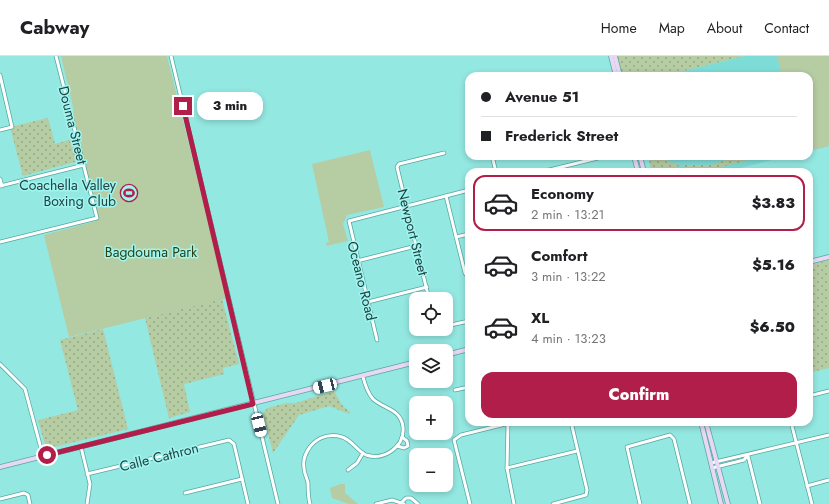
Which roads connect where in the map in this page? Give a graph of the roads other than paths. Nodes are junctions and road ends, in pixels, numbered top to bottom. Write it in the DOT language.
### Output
graph roads {
  1 [pos="56,56"];
  2 [pos="171,56"];
  3 [pos="611,56"];
  4 [pos="615,56"];
  5 [pos="615,72"];
  6 [pos="619,72"];
  7 [pos="0,75"];
  8 [pos="0,130"];
  9 [pos="444,153"];
  10 [pos="590,160"];
  11 [pos="84,165"];
  12 [pos="558,168"];
  13 [pos="0,179"];
  14 [pos="1,186"];
  15 [pos="465,191"];
  16 [pos="446,196"];
  17 [pos="406,206"];
  18 [pos="465,235"];
  19 [pos="456,237"];
  20 [pos="0,242"];
  21 [pos="416,246"];
  22 [pos="829,257"];
  23 [pos="358,261"];
  24 [pos="813,261"];
  25 [pos="465,267"];
  26 [pos="427,287"];
  27 [pos="428,292"];
  28 [pos="368,302"];
  29 [pos="465,322"];
  30 [pos="453,324"];
  31 [pos="377,340"];
  32 [pos="465,350"];
  33 [pos="453,353"];
  34 [pos="0,364"];
  35 [pos="409,364"];
  36 [pos="363,377"];
  37 [pos="465,388"];
  38 [pos="455,390"];
  39 [pos="829,391"];
  40 [pos="813,395"];
  41 [pos="253,404"];
  42 [pos="496,426"];
  43 [pos="508,426"];
  44 [pos="572,426"];
  45 [pos="702,426"];
  46 [pos="707,426"];
  47 [pos="792,426"];
  48 [pos="829,435"];
  49 [pos="402,437"];
  50 [pos="797,444"];
  51 [pos="398,446"];
  52 [pos="81,447"];
  53 [pos="577,451"];
  54 [pos="363,453"];
  55 [pos="43,456"];
  56 [pos="747,456"];
  57 [pos="717,462"];
  58 [pos="712,466"];
  59 [pos="0,467"];
  60 [pos="718,467"];
  61 [pos="508,468"];
  62 [pos="348,470"];
  63 [pos="87,474"];
  64 [pos="242,479"];
  65 [pos="829,480"];
  66 [pos="807,486"];
  67 [pos="185,493"];
  68 [pos="0,499"];
  69 [pos="403,503"];
  70 [pos="30,504"];
  71 [pos="87,504"];
  72 [pos="248,504"];
  73 [pos="278,504"];
  74 [pos="310,504"];
  75 [pos="376,504"];
  76 [pos="418,504"];
  77 [pos="470,504"];
  78 [pos="514,504"];
  79 [pos="553,504"];
  80 [pos="640,504"];
  81 [pos="690,504"];
  82 [pos="721,504"];
  83 [pos="728,504"];
  84 [pos="760,504"];
  85 [pos="812,504"];
  1 -- 11 [label="street, Douma Street"];
  2 -- 41 [label="street"];
  3 -- 5 [label="street"];
  4 -- 6 [label="street"];
  7 -- 8 [label="street"];
  9 -- 17 [label="street, Newport Street"];
  10 -- 12 [label="street"];
  11 -- 14 [label="street"];
  11 -- 20 [label="street, Douma Street"];
  13 -- 14 [label="street"];
  15 -- 16 [label="street"];
  16 -- 17 [label="street"];
  16 -- 19 [label="street"];
  17 -- 21 [label="street, Newport Street"];
  17 -- 23 [label="street, Oceano Road"];
  18 -- 19 [label="street"];
  19 -- 25 [label="street"];
  21 -- 23 [label="street"];
  21 -- 26 [label="street, Newport Street"];
  22 -- 24 [label="street"];
  23 -- 28 [label="street, Oceano Road"];
  26 -- 27 [label="street, Newport Street"];
  26 -- 28 [label="street"];
  28 -- 31 [label="street, Oceano Road"];
  29 -- 30 [label="street"];
  32 -- 33 [label="street"];
  34 -- 55 [label="street"];
  35 -- 36 [label="street"];
  36 -- 41 [label="street"];
  36 -- 49 [label="street"];
  37 -- 38 [label="street"];
  39 -- 40 [label="street"];
  41 -- 52 [label="street"];
  41 -- 73 [label="street"];
  42 -- 77 [label="street"];
  43 -- 61 [label="street"];
  44 -- 53 [label="street"];
  45 -- 58 [label="street"];
  46 -- 57 [label="street"];
  47 -- 50 [label="street"];
  48 -- 50 [label="street"];
  49 -- 51 [label="street"];
  49 -- 51 [label="street"];
  50 -- 56 [label="street"];
  50 -- 66 [label="street"];
  51 -- 54 [label="street"];
  52 -- 55 [label="street"];
  52 -- 63 [label="street"];
  53 -- 61 [label="street"];
  53 -- 79 [label="street"];
  54 -- 62 [label="street"];
  54 -- 74 [label="street"];
  55 -- 59 [label="street"];
  56 -- 57 [label="street"];
  56 -- 60 [label="street"];
  56 -- 84 [label="street"];
  57 -- 58 [label="street"];
  57 -- 60 [label="street"];
  58 -- 60 [label="street"];
  58 -- 82 [label="street"];
  60 -- 83 [label="street"];
  61 -- 78 [label="street"];
  63 -- 64 [label="street, Calle Cathron"];
  63 -- 71 [label="street"];
  64 -- 67 [label="street"];
  64 -- 72 [label="street"];
  65 -- 66 [label="street"];
  66 -- 85 [label="street"];
  68 -- 70 [label="street"];
  69 -- 75 [label="street"];
  69 -- 76 [label="street"];
  80 -- 81 [label="street"];
}
